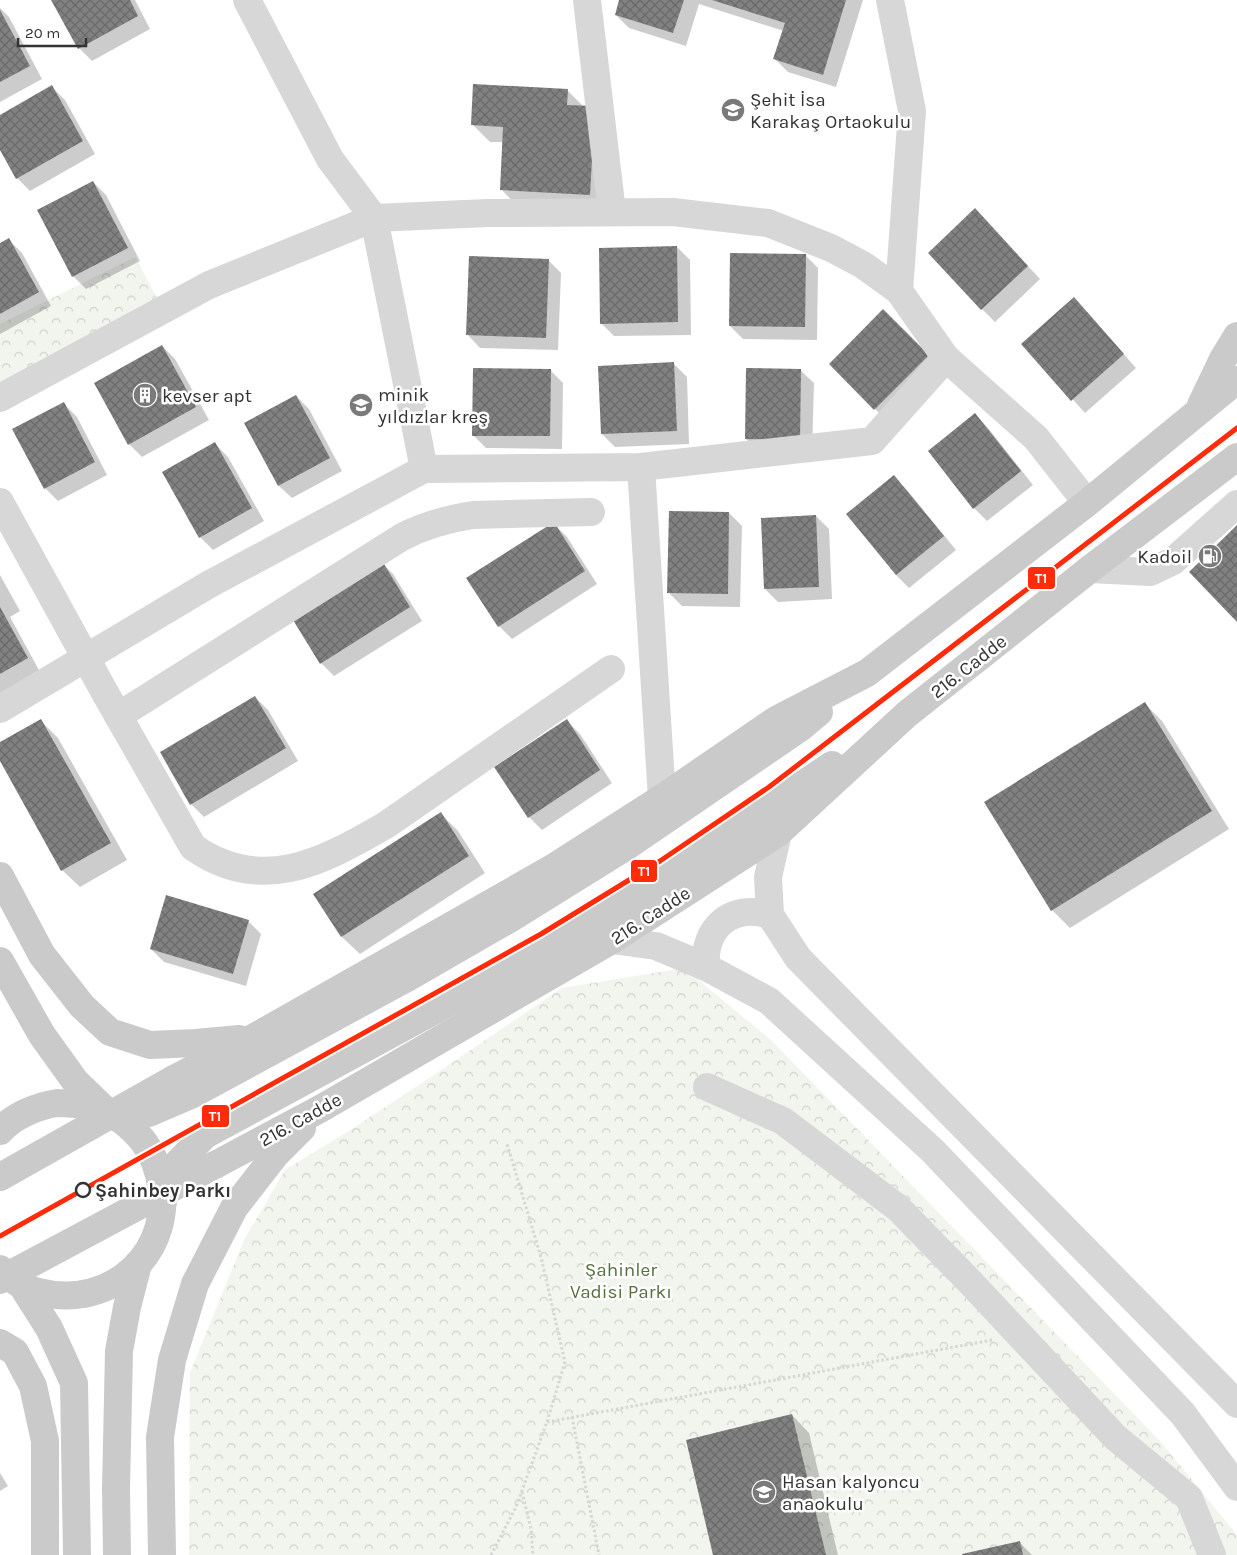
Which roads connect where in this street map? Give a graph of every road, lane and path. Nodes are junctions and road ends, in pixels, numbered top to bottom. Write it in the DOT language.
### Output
graph roads {
  1 [pos="247,0"];
  2 [pos="587,0"];
  3 [pos="890,0"];
  4 [pos="612,212"];
  5 [pos="374,218"];
  6 [pos="899,291"];
  7 [pos="1237,336"];
  8 [pos="946,358"];
  9 [pos="1237,380"];
  10 [pos="0,398"];
  11 [pos="1198,412"];
  12 [pos="1237,457"];
  13 [pos="640,467"];
  14 [pos="424,469"];
  15 [pos="0,502"];
  16 [pos="1087,503"];
  17 [pos="1237,504"];
  18 [pos="592,512"];
  19 [pos="1090,569"];
  20 [pos="86,658"];
  21 [pos="610,669"];
  22 [pos="867,673"];
  23 [pos="0,709"];
  24 [pos="907,714"];
  25 [pos="118,716"];
  26 [pos="662,798"];
  27 [pos="778,833"];
  28 [pos="0,876"];
  29 [pos="770,915"];
  30 [pos="612,940"];
  31 [pos="0,961"];
  32 [pos="706,968"];
  33 [pos="253,1038"];
  34 [pos="707,1087"];
  35 [pos="320,1109"];
  36 [pos="113,1115"];
  37 [pos="0,1131"];
  38 [pos="507,1144"];
  39 [pos="0,1177"];
  40 [pos="163,1202"];
  41 [pos="138,1264"];
  42 [pos="5,1275"];
  43 [pos="1020,1335"];
  44 [pos="0,1343"];
  45 [pos="1237,1404"];
  46 [pos="572,1417"];
  47 [pos="547,1422"];
  48 [pos="1237,1487"];
  49 [pos="522,1492"];
  50 [pos="45,1555"];
  51 [pos="77,1555"];
  52 [pos="117,1555"];
  53 [pos="162,1555"];
  54 [pos="491,1555"];
  55 [pos="533,1555"];
  56 [pos="598,1555"];
  57 [pos="1212,1555"];
  1 -- 5 [label="street"];
  2 -- 4 [label="street"];
  3 -- 6 [label="street"];
  4 -- 5 [label="street"];
  4 -- 6 [label="street"];
  5 -- 10 [label="street"];
  5 -- 14 [label="street"];
  6 -- 8 [label="street"];
  7 -- 11 [label="main road"];
  8 -- 13 [label="street"];
  8 -- 16 [label="street"];
  9 -- 11 [label="main road"];
  11 -- 16 [label="main road"];
  12 -- 19 [label="main road, 216. Cadde"];
  13 -- 14 [label="street"];
  13 -- 26 [label="street"];
  14 -- 20 [label="street"];
  15 -- 20 [label="street"];
  16 -- 22 [label="main road"];
  17 -- 19 [label="street"];
  18 -- 25 [label="street"];
  19 -- 24 [label="main road, 216. Cadde"];
  20 -- 23 [label="street"];
  20 -- 25 [label="street"];
  21 -- 25 [label="street"];
  22 -- 26 [label="main road"];
  22 -- 36 [label="main road"];
  24 -- 27 [label="main road, 216. Cadde"];
  24 -- 40 [label="main road"];
  26 -- 33 [label="main road"];
  27 -- 29 [label="street"];
  27 -- 30 [label="main road, 216. Cadde"];
  28 -- 33 [label="main road"];
  29 -- 32 [label="street"];
  29 -- 45 [label="street"];
  30 -- 32 [label="street"];
  30 -- 35 [label="main road, 216. Cadde"];
  31 -- 36 [label="main road"];
  32 -- 48 [label="street"];
  33 -- 39 [label="main road, bridge"];
  34 -- 43 [label="street"];
  35 -- 42 [label="main road, 216. Cadde, bridge"];
  35 -- 53 [label="main road"];
  36 -- 37 [label="main road"];
  36 -- 40 [label="main road"];
  38 -- 47 [label="path"];
  40 -- 41 [label="main road"];
  41 -- 42 [label="main road"];
  41 -- 52 [label="main road"];
  42 -- 51 [label="main road"];
  43 -- 46 [label="path"];
  43 -- 57 [label="street"];
  44 -- 50 [label="main road"];
  46 -- 47 [label="path"];
  46 -- 56 [label="path"];
  47 -- 49 [label="path"];
  49 -- 54 [label="path"];
  49 -- 55 [label="path"];
}
